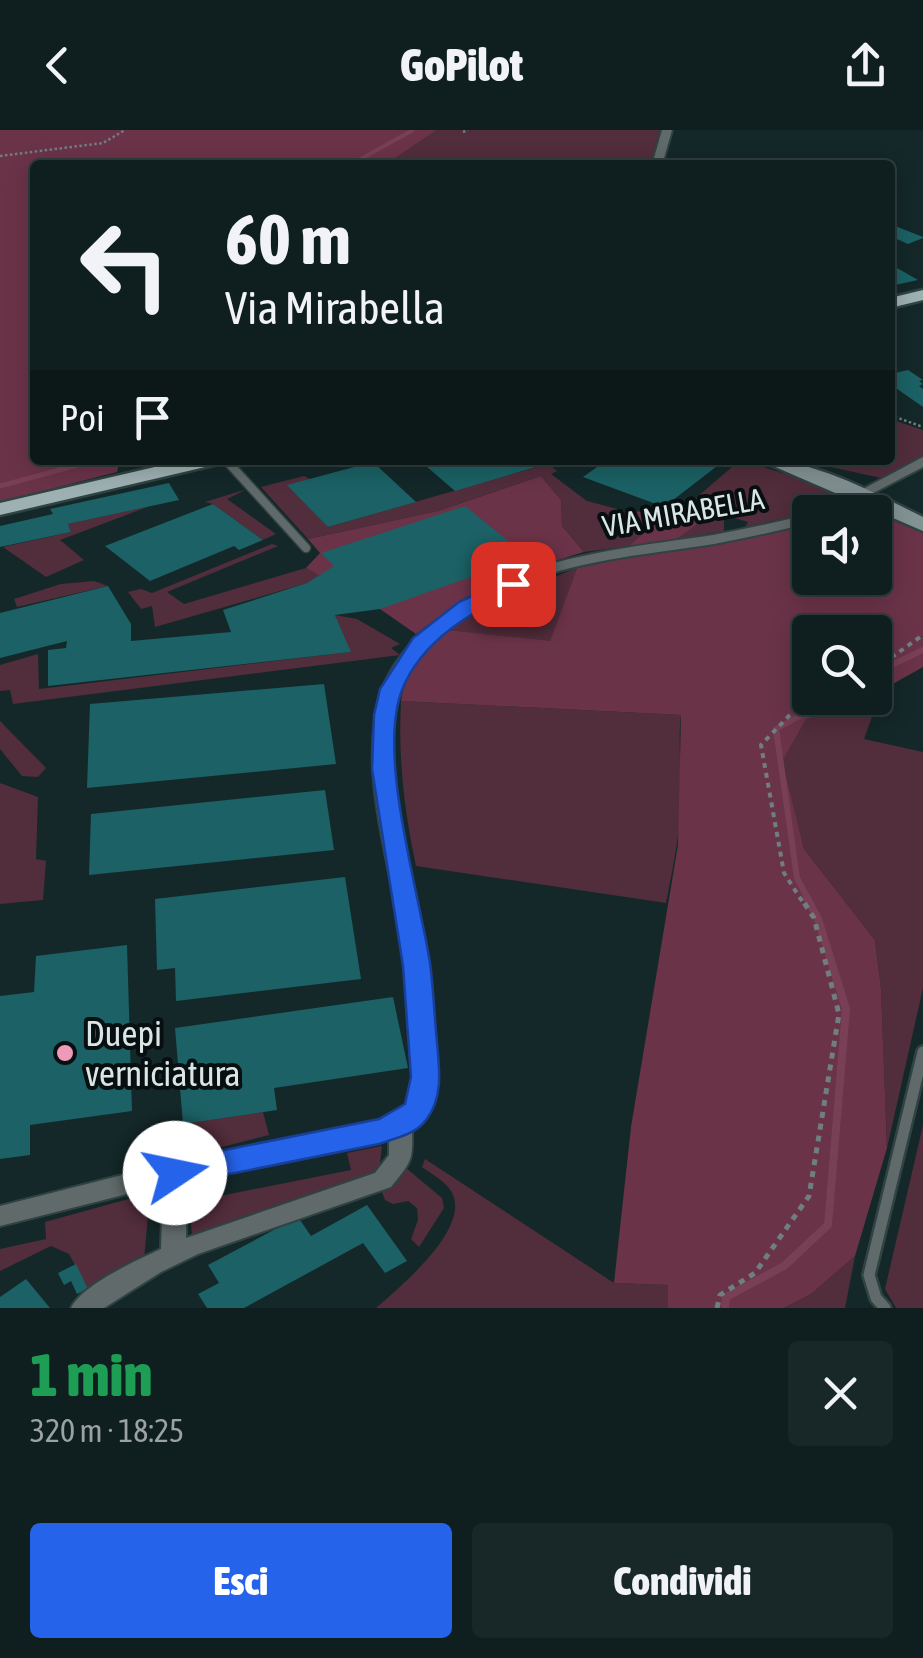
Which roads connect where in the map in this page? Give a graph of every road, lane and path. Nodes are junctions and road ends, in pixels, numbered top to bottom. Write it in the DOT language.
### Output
graph roads {
  1 [pos="125,130"];
  2 [pos="667,130"];
  3 [pos="0,156"];
  4 [pos="659,160"];
  5 [pos="923,296"];
  6 [pos="895,302"];
  7 [pos="895,417"];
  8 [pos="923,427"];
  9 [pos="923,462"];
  10 [pos="190,465"];
  11 [pos="231,465"];
  12 [pos="782,465"];
  13 [pos="861,495"];
  14 [pos="865,495"];
  15 [pos="0,510"];
  16 [pos="892,510"];
  17 [pos="792,521"];
  18 [pos="923,525"];
  19 [pos="306,548"];
  20 [pos="923,635"];
  21 [pos="892,656"];
  22 [pos="792,713"];
  23 [pos="923,1052"];
  24 [pos="400,1124"];
  25 [pos="175,1173"];
  26 [pos="0,1216"];
  27 [pos="173,1253"];
  28 [pos="84,1308"];
  29 [pos="717,1308"];
  30 [pos="885,1308"];
  1 -- 3 [label="path"];
  2 -- 4 [label="street"];
  5 -- 6 [label="main road"];
  7 -- 8 [label="path"];
  9 -- 14 [label="street"];
  10 -- 15 [label="main road"];
  11 -- 19 [label="lane"];
  12 -- 13 [label="street"];
  16 -- 18 [label="street"];
  17 -- 24 [label="street, VIA MIRABELLA"];
  20 -- 21 [label="path"];
  22 -- 29 [label="path"];
  23 -- 30 [label="lane"];
  24 -- 25 [label="street"];
  24 -- 27 [label="street"];
  25 -- 26 [label="street"];
  25 -- 27 [label="street"];
  27 -- 28 [label="street"];
}
